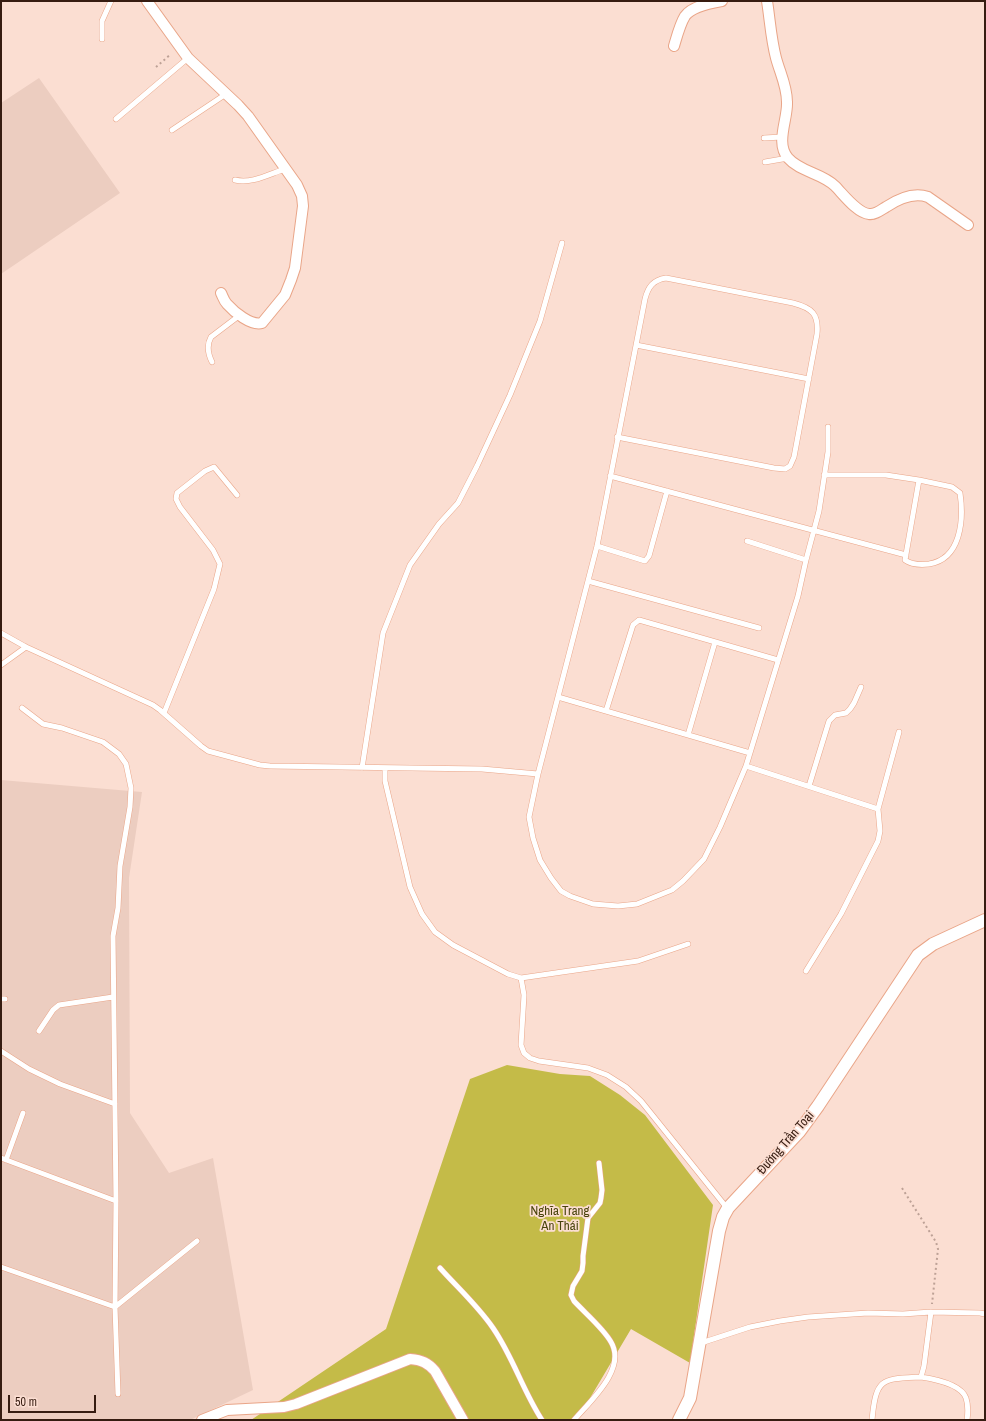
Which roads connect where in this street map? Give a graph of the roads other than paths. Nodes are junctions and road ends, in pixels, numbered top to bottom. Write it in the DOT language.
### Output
graph roads {
  1 [pos="111,1"];
  2 [pos="147,1"];
  3 [pos="722,1"];
  4 [pos="767,1"];
  5 [pos="102,39"];
  6 [pos="674,46"];
  7 [pos="188,58"];
  8 [pos="226,94"];
  9 [pos="116,120"];
  10 [pos="172,130"];
  11 [pos="782,137"];
  12 [pos="764,138"];
  13 [pos="788,158"];
  14 [pos="765,162"];
  15 [pos="285,168"];
  16 [pos="235,180"];
  17 [pos="968,225"];
  18 [pos="562,244"];
  19 [pos="221,293"];
  20 [pos="240,315"];
  21 [pos="636,345"];
  22 [pos="212,362"];
  23 [pos="809,379"];
  24 [pos="828,427"];
  25 [pos="617,438"];
  26 [pos="824,475"];
  27 [pos="610,476"];
  28 [pos="919,480"];
  29 [pos="667,491"];
  30 [pos="237,495"];
  31 [pos="814,530"];
  32 [pos="748,541"];
  33 [pos="598,546"];
  34 [pos="906,555"];
  35 [pos="806,560"];
  36 [pos="588,581"];
  37 [pos="759,628"];
  38 [pos="1,633"];
  39 [pos="715,642"];
  40 [pos="26,647"];
  41 [pos="778,660"];
  42 [pos="1,665"];
  43 [pos="861,687"];
  44 [pos="558,697"];
  45 [pos="22,708"];
  46 [pos="606,711"];
  47 [pos="164,713"];
  48 [pos="899,732"];
  49 [pos="688,735"];
  50 [pos="750,753"];
  51 [pos="746,766"];
  52 [pos="362,768"];
  53 [pos="385,768"];
  54 [pos="538,774"];
  55 [pos="809,786"];
  56 [pos="878,809"];
  57 [pos="985,920"];
  58 [pos="688,944"];
  59 [pos="806,971"];
  60 [pos="521,978"];
  61 [pos="113,997"];
  62 [pos="39,1031"];
  63 [pos="1,1050"];
  64 [pos="115,1104"];
  65 [pos="23,1114"];
  66 [pos="4,1159"];
  67 [pos="599,1163"];
  68 [pos="116,1201"];
  69 [pos="728,1208"];
  70 [pos="197,1241"];
  71 [pos="1,1267"];
  72 [pos="440,1268"];
  73 [pos="115,1307"];
  74 [pos="931,1312"];
  75 [pos="985,1314"];
  76 [pos="700,1344"];
  77 [pos="921,1377"];
  78 [pos="118,1394"];
  79 [pos="202,1420"];
  80 [pos="463,1420"];
  81 [pos="542,1420"];
  82 [pos="574,1420"];
  83 [pos="679,1420"];
  84 [pos="872,1420"];
  85 [pos="968,1420"];
  1 -- 5 [label="lane"];
  2 -- 7 [label="street"];
  3 -- 6 [label="street"];
  4 -- 11 [label="street"];
  7 -- 8 [label="street"];
  7 -- 9 [label="lane"];
  8 -- 10 [label="lane"];
  8 -- 15 [label="street"];
  11 -- 12 [label="lane"];
  11 -- 13 [label="street"];
  13 -- 14 [label="lane"];
  13 -- 17 [label="street"];
  15 -- 16 [label="lane"];
  15 -- 20 [label="street"];
  18 -- 52 [label="lane"];
  19 -- 20 [label="street"];
  20 -- 22 [label="lane"];
  21 -- 23 [label="lane"];
  21 -- 23 [label="lane"];
  21 -- 25 [label="lane"];
  23 -- 25 [label="lane"];
  24 -- 26 [label="lane"];
  25 -- 27 [label="lane"];
  26 -- 28 [label="lane"];
  26 -- 31 [label="lane"];
  27 -- 29 [label="lane"];
  27 -- 33 [label="lane"];
  28 -- 34 [label="lane"];
  28 -- 34 [label="lane"];
  29 -- 31 [label="lane"];
  29 -- 33 [label="lane"];
  30 -- 47 [label="lane"];
  31 -- 34 [label="lane"];
  31 -- 35 [label="lane"];
  32 -- 35 [label="lane"];
  33 -- 36 [label="lane"];
  35 -- 41 [label="lane"];
  36 -- 37 [label="lane"];
  36 -- 44 [label="lane"];
  38 -- 40 [label="lane"];
  39 -- 41 [label="lane"];
  39 -- 46 [label="lane"];
  39 -- 49 [label="lane"];
  40 -- 42 [label="lane"];
  40 -- 47 [label="lane"];
  41 -- 50 [label="lane"];
  43 -- 55 [label="lane"];
  44 -- 46 [label="lane"];
  44 -- 54 [label="lane"];
  45 -- 61 [label="lane"];
  46 -- 49 [label="lane"];
  47 -- 52 [label="lane"];
  48 -- 56 [label="lane"];
  49 -- 50 [label="lane"];
  50 -- 51 [label="lane"];
  51 -- 54 [label="lane"];
  51 -- 55 [label="lane"];
  52 -- 53 [label="lane"];
  53 -- 54 [label="lane"];
  53 -- 60 [label="lane"];
  55 -- 56 [label="lane"];
  56 -- 59 [label="lane"];
  57 -- 69 [label="street, Đường Trần Toại"];
  58 -- 60 [label="lane"];
  60 -- 69 [label="lane"];
  61 -- 62 [label="lane"];
  61 -- 64 [label="lane"];
  63 -- 64 [label="lane"];
  64 -- 68 [label="lane"];
  65 -- 66 [label="lane"];
  66 -- 68 [label="lane"];
  67 -- 82 [label="lane"];
  68 -- 73 [label="lane"];
  69 -- 76 [label="street, Đường Trần Toại"];
  70 -- 73 [label="lane"];
  71 -- 73 [label="lane"];
  72 -- 81 [label="lane"];
  73 -- 78 [label="lane"];
  74 -- 75 [label="lane"];
  74 -- 76 [label="lane"];
  74 -- 77 [label="lane"];
  76 -- 83 [label="street, Đường Trần Toại"];
  77 -- 84 [label="lane"];
  77 -- 85 [label="lane"];
  79 -- 80 [label="street"];
}
